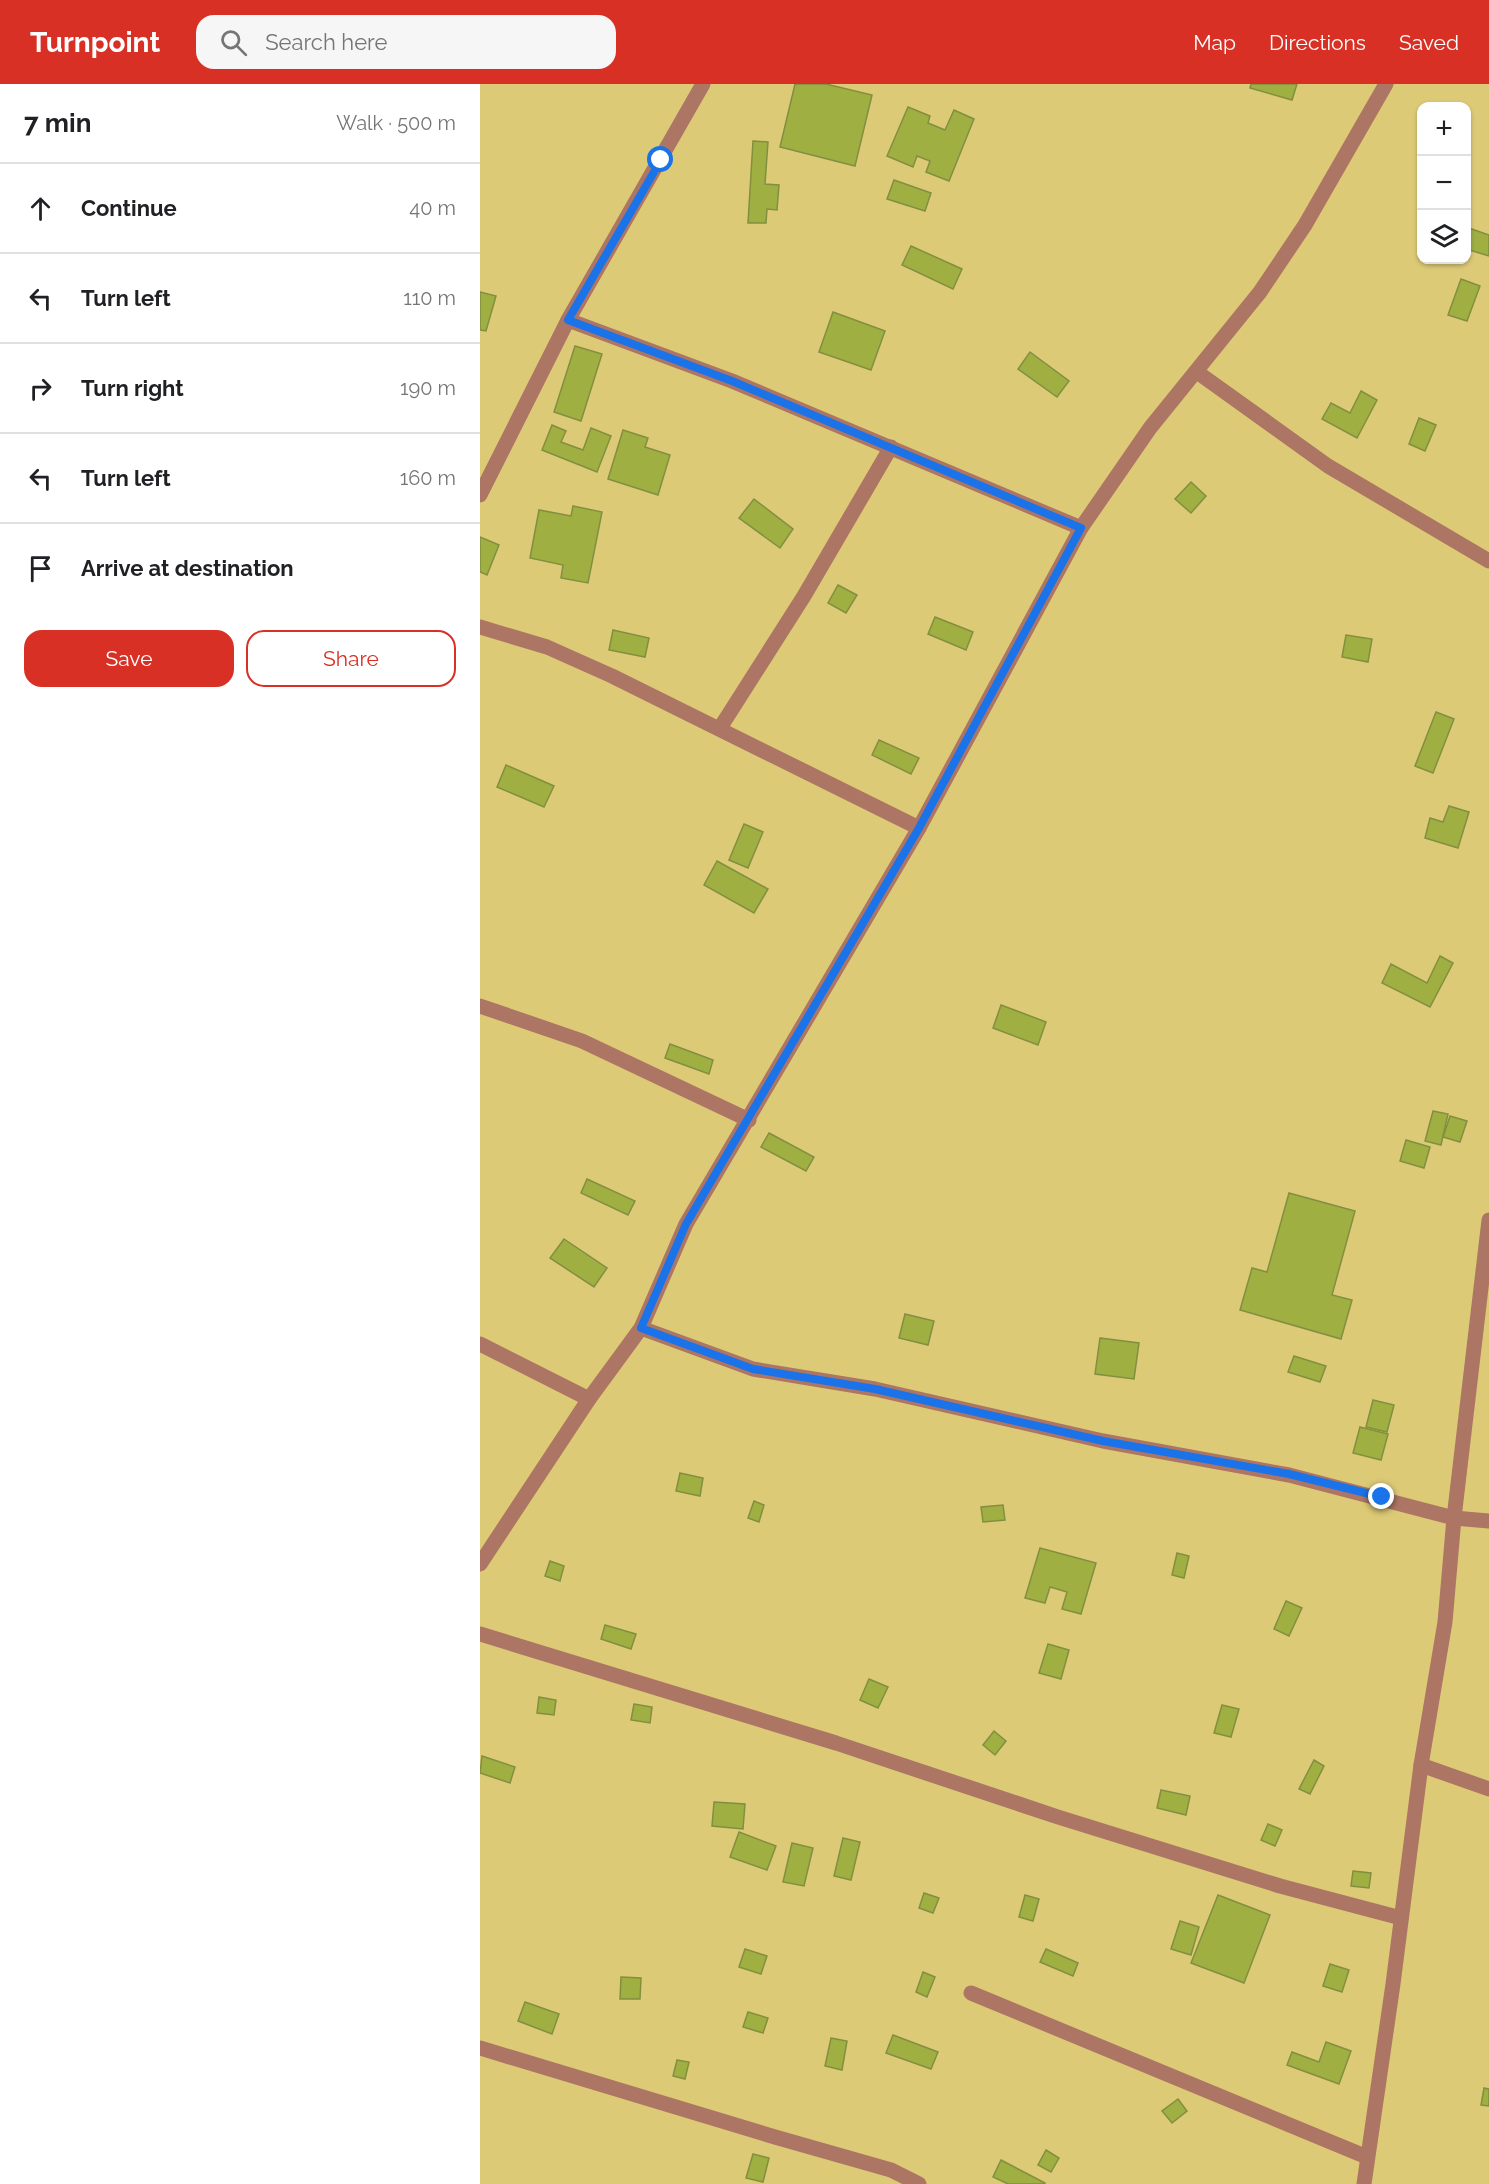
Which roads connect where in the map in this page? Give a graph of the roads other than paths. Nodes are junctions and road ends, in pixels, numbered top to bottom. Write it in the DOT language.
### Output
graph roads {
  1 [pos="703,84"];
  2 [pos="1386,84"];
  3 [pos="568,320"];
  4 [pos="1197,372"];
  5 [pos="891,447"];
  6 [pos="480,495"];
  7 [pos="1081,528"];
  8 [pos="1489,561"];
  9 [pos="480,627"];
  10 [pos="720,728"];
  11 [pos="919,828"];
  12 [pos="480,1006"];
  13 [pos="749,1120"];
  14 [pos="1489,1220"];
  15 [pos="641,1328"];
  16 [pos="480,1344"];
  17 [pos="589,1399"];
  18 [pos="1454,1518"];
  19 [pos="1489,1521"];
  20 [pos="480,1564"];
  21 [pos="480,1634"];
  22 [pos="1421,1765"];
  23 [pos="1489,1789"];
  24 [pos="1401,1918"];
  25 [pos="971,1993"];
  26 [pos="480,2048"];
  27 [pos="1367,2157"];
  28 [pos="888,2177"];
  29 [pos="919,2184"];
  30 [pos="1364,2184"];
  1 -- 3 [label="street"];
  2 -- 4 [label="street"];
  3 -- 5 [label="street"];
  3 -- 6 [label="street"];
  4 -- 7 [label="street"];
  4 -- 8 [label="street"];
  5 -- 7 [label="street"];
  5 -- 10 [label="street"];
  7 -- 11 [label="street"];
  9 -- 10 [label="street"];
  10 -- 11 [label="street"];
  11 -- 13 [label="street"];
  12 -- 13 [label="street"];
  13 -- 15 [label="street"];
  14 -- 18 [label="street"];
  15 -- 17 [label="street"];
  15 -- 18 [label="street"];
  16 -- 17 [label="street"];
  17 -- 20 [label="street"];
  18 -- 19 [label="street"];
  18 -- 22 [label="street"];
  21 -- 24 [label="street"];
  22 -- 23 [label="street"];
  22 -- 24 [label="street"];
  24 -- 27 [label="street"];
  25 -- 27 [label="street"];
  26 -- 28 [label="street"];
  27 -- 30 [label="street"];
  28 -- 29 [label="street"];
}
